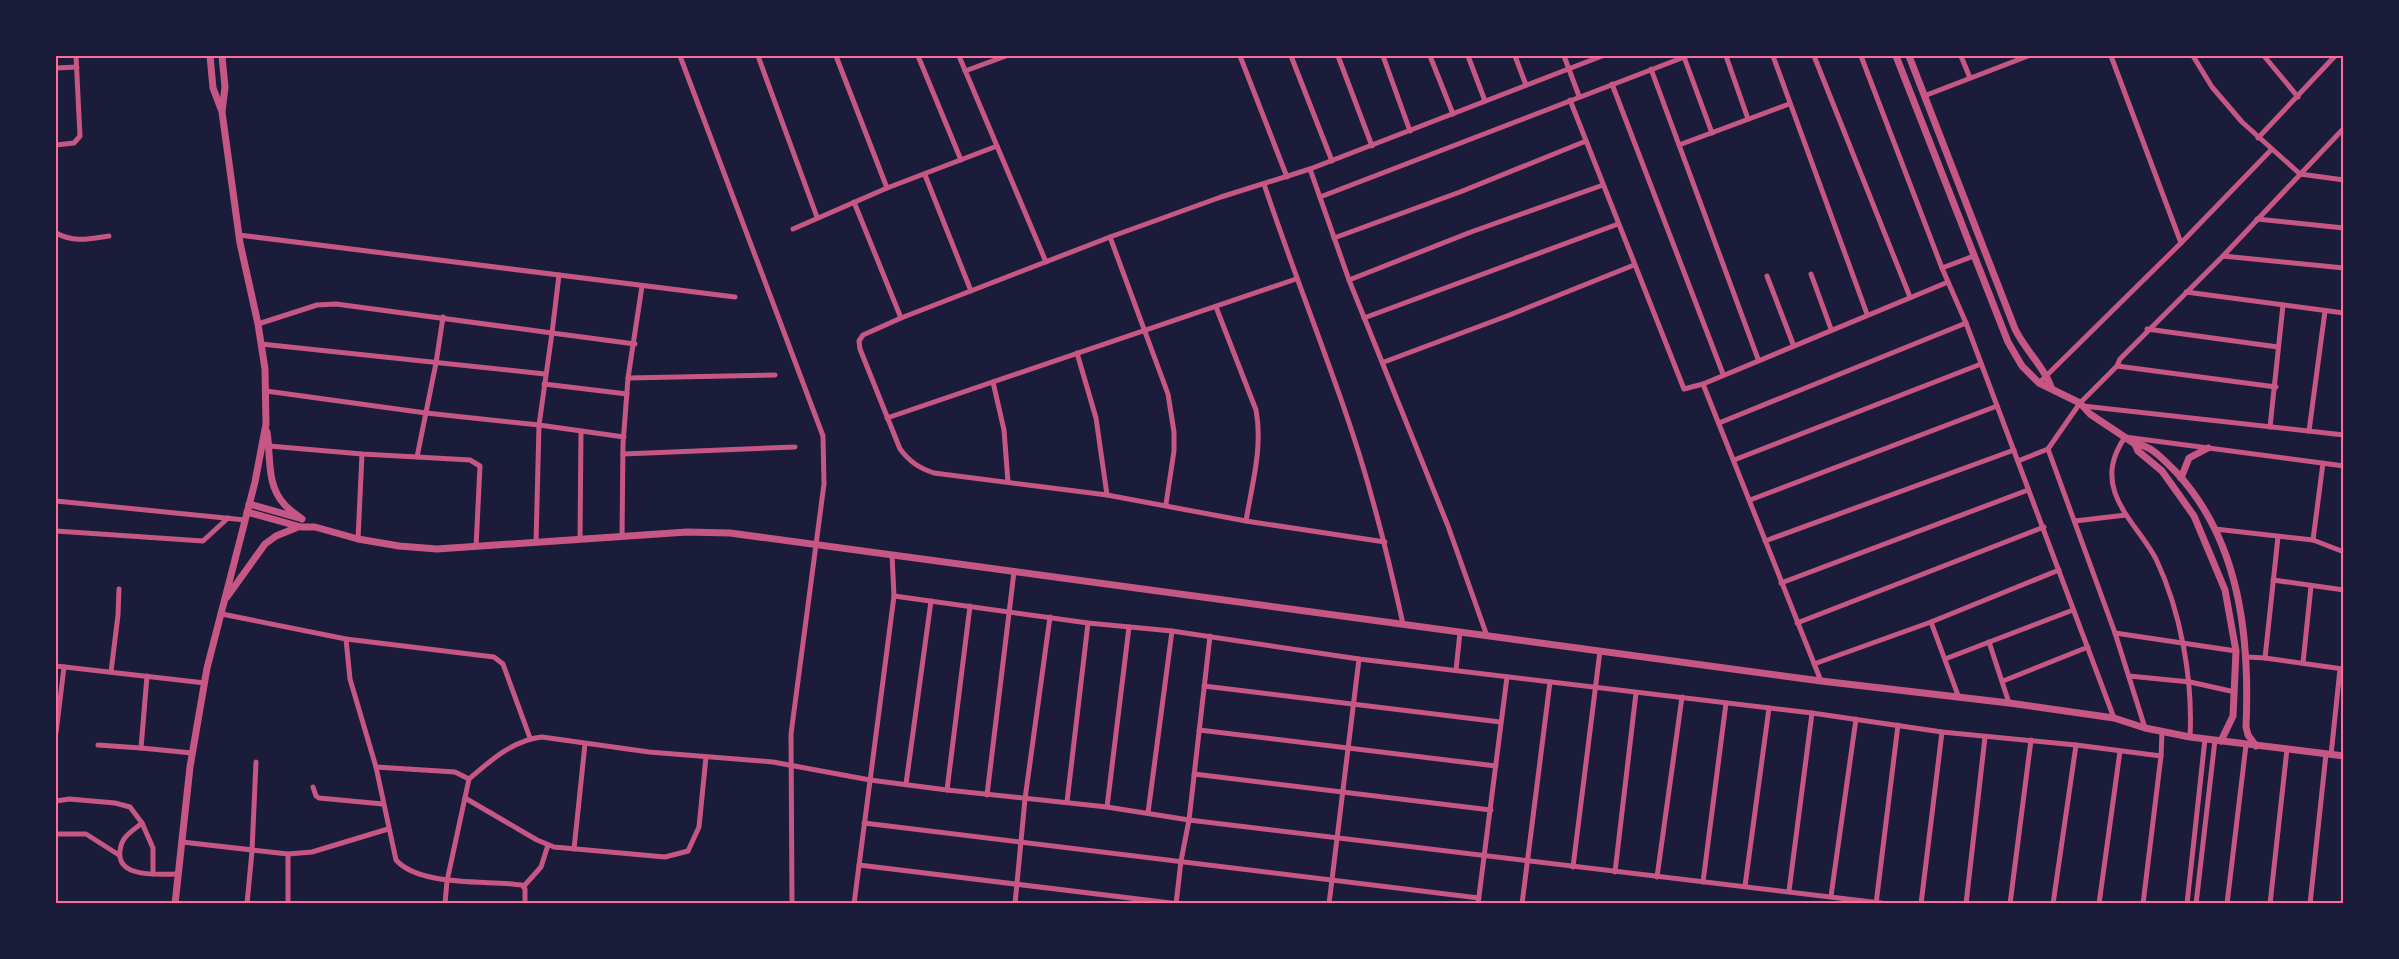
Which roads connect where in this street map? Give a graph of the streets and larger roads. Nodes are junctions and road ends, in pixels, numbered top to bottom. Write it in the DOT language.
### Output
graph roads {
  1 [pos="76,56"];
  2 [pos="210,56"];
  3 [pos="222,56"];
  4 [pos="680,56"];
  5 [pos="758,56"];
  6 [pos="836,56"];
  7 [pos="918,56"];
  8 [pos="959,56"];
  9 [pos="1006,56"];
  10 [pos="1240,56"];
  11 [pos="1292,56"];
  12 [pos="1338,56"];
  13 [pos="1383,56"];
  14 [pos="1430,56"];
  15 [pos="1468,56"];
  16 [pos="1515,56"];
  17 [pos="1564,56"];
  18 [pos="1602,56"];
  19 [pos="1686,56"];
  20 [pos="1726,56"];
  21 [pos="1773,56"];
  22 [pos="1814,56"];
  23 [pos="1861,56"];
  24 [pos="1896,56"];
  25 [pos="1909,56"];
  26 [pos="1961,56"];
  27 [pos="2004,56"];
  28 [pos="2028,56"];
  29 [pos="2111,56"];
  30 [pos="2193,56"];
  31 [pos="2264,56"];
  32 [pos="2335,56"];
  33 [pos="2007,64"];
  34 [pos="77,67"];
  35 [pos="56,68"];
  36 [pos="1569,68"];
  37 [pos="1651,69"];
  38 [pos="965,70"];
  39 [pos="1970,78"];
  40 [pos="1612,84"];
  41 [pos="1526,85"];
  42 [pos="1579,96"];
  43 [pos="1924,96"];
  44 [pos="2298,97"];
  45 [pos="1570,100"];
  46 [pos="1485,101"];
  47 [pos="1789,104"];
  48 [pos="222,112"];
  49 [pos="1454,114"];
  50 [pos="1748,119"];
  51 [pos="2343,128"];
  52 [pos="1410,131"];
  53 [pos="1712,133"];
  54 [pos="2341,134"];
  55 [pos="2258,138"];
  56 [pos="1586,141"];
  57 [pos="56,145"];
  58 [pos="1678,145"];
  59 [pos="996,146"];
  60 [pos="1372,146"];
  61 [pos="2271,150"];
  62 [pos="961,160"];
  63 [pos="1332,160"];
  64 [pos="1310,169"];
  65 [pos="2300,174"];
  66 [pos="925,175"];
  67 [pos="1287,177"];
  68 [pos="2343,180"];
  69 [pos="1264,184"];
  70 [pos="1603,185"];
  71 [pos="887,188"];
  72 [pos="1320,197"];
  73 [pos="854,202"];
  74 [pos="817,217"];
  75 [pos="2257,219"];
  76 [pos="1618,224"];
  77 [pos="2343,228"];
  78 [pos="793,229"];
  79 [pos="56,233"];
  80 [pos="238,235"];
  81 [pos="109,236"];
  82 [pos="1110,237"];
  83 [pos="1334,238"];
  84 [pos="2181,243"];
  85 [pos="1974,256"];
  86 [pos="2223,256"];
  87 [pos="1046,262"];
  88 [pos="1634,265"];
  89 [pos="1942,268"];
  90 [pos="2343,268"];
  91 [pos="1811,274"];
  92 [pos="559,275"];
  93 [pos="1767,276"];
  94 [pos="1296,279"];
  95 [pos="1349,280"];
  96 [pos="1948,282"];
  97 [pos="642,286"];
  98 [pos="971,291"];
  99 [pos="2186,292"];
  100 [pos="735,297"];
  101 [pos="1910,297"];
  102 [pos="2283,305"];
  103 [pos="1215,307"];
  104 [pos="2325,311"];
  105 [pos="2343,313"];
  106 [pos="1867,314"];
  107 [pos="442,317"];
  108 [pos="902,318"];
  109 [pos="1364,318"];
  110 [pos="1966,323"];
  111 [pos="258,324"];
  112 [pos="1831,329"];
  113 [pos="2147,329"];
  114 [pos="1143,330"];
  115 [pos="552,333"];
  116 [pos="261,344"];
  117 [pos="635,344"];
  118 [pos="1793,344"];
  119 [pos="2278,347"];
  120 [pos="1077,353"];
  121 [pos="1758,359"];
  122 [pos="1384,362"];
  123 [pos="436,363"];
  124 [pos="1981,364"];
  125 [pos="2117,366"];
  126 [pos="545,374"];
  127 [pos="1723,374"];
  128 [pos="775,375"];
  129 [pos="2048,376"];
  130 [pos="628,378"];
  131 [pos="993,382"];
  132 [pos="2039,383"];
  133 [pos="544,384"];
  134 [pos="1702,384"];
  135 [pos="2052,387"];
  136 [pos="2276,387"];
  137 [pos="266,392"];
  138 [pos="627,394"];
  139 [pos="2081,405"];
  140 [pos="1997,406"];
  141 [pos="426,413"];
  142 [pos="887,418"];
  143 [pos="1719,423"];
  144 [pos="266,424"];
  145 [pos="539,425"];
  146 [pos="2270,427"];
  147 [pos="582,431"];
  148 [pos="2309,431"];
  149 [pos="2343,435"];
  150 [pos="624,437"];
  151 [pos="2125,437"];
  152 [pos="2135,444"];
  153 [pos="269,446"];
  154 [pos="795,447"];
  155 [pos="2208,448"];
  156 [pos="2048,449"];
  157 [pos="2014,450"];
  158 [pos="362,454"];
  159 [pos="623,454"];
  160 [pos="417,457"];
  161 [pos="1734,460"];
  162 [pos="2018,461"];
  163 [pos="2323,464"];
  164 [pos="2343,466"];
  165 [pos="2181,478"];
  166 [pos="1008,482"];
  167 [pos="2028,490"];
  168 [pos="1107,495"];
  169 [pos="1750,500"];
  170 [pos="56,501"];
  171 [pos="1166,504"];
  172 [pos="248,508"];
  173 [pos="2126,515"];
  174 [pos="228,518"];
  175 [pos="244,520"];
  176 [pos="1246,521"];
  177 [pos="2075,521"];
  178 [pos="301,523"];
  179 [pos="2044,527"];
  180 [pos="2215,529"];
  181 [pos="56,531"];
  182 [pos="621,537"];
  183 [pos="2278,537"];
  184 [pos="358,539"];
  185 [pos="580,540"];
  186 [pos="2313,540"];
  187 [pos="1765,541"];
  188 [pos="1385,542"];
  189 [pos="536,543"];
  190 [pos="816,545"];
  191 [pos="476,547"];
  192 [pos="2343,552"];
  193 [pos="892,555"];
  194 [pos="2059,570"];
  195 [pos="1014,572"];
  196 [pos="2273,580"];
  197 [pos="1781,583"];
  198 [pos="2311,586"];
  199 [pos="119,589"];
  200 [pos="2343,590"];
  201 [pos="894,596"];
  202 [pos="225,599"];
  203 [pos="931,601"];
  204 [pos="970,606"];
  205 [pos="2073,610"];
  206 [pos="1010,611"];
  207 [pos="222,614"];
  208 [pos="1050,617"];
  209 [pos="1931,622"];
  210 [pos="1088,623"];
  211 [pos="1797,623"];
  212 [pos="1403,624"];
  213 [pos="1129,627"];
  214 [pos="1172,631"];
  215 [pos="1460,632"];
  216 [pos="2115,633"];
  217 [pos="1210,636"];
  218 [pos="1487,636"];
  219 [pos="346,639"];
  220 [pos="1989,642"];
  221 [pos="2182,642"];
  222 [pos="2088,647"];
  223 [pos="1600,651"];
  224 [pos="2236,651"];
  225 [pos="2247,657"];
  226 [pos="2265,658"];
  227 [pos="1359,659"];
  228 [pos="1945,659"];
  229 [pos="2303,663"];
  230 [pos="1814,664"];
  231 [pos="56,666"];
  232 [pos="64,667"];
  233 [pos="2342,669"];
  234 [pos="1456,670"];
  235 [pos="111,672"];
  236 [pos="147,676"];
  237 [pos="2129,676"];
  238 [pos="1508,677"];
  239 [pos="1821,681"];
  240 [pos="2003,681"];
  241 [pos="1551,682"];
  242 [pos="2190,682"];
  243 [pos="205,683"];
  244 [pos="1204,686"];
  245 [pos="1596,688"];
  246 [pos="2235,692"];
  247 [pos="1636,693"];
  248 [pos="1682,697"];
  249 [pos="1959,698"];
  250 [pos="1726,703"];
  251 [pos="2009,703"];
  252 [pos="1353,705"];
  253 [pos="1769,708"];
  254 [pos="2336,712"];
  255 [pos="1812,713"];
  256 [pos="2343,713"];
  257 [pos="2114,718"];
  258 [pos="1856,719"];
  259 [pos="1500,722"];
  260 [pos="1898,725"];
  261 [pos="2145,728"];
  262 [pos="1199,730"];
  263 [pos="1942,732"];
  264 [pos="2162,732"];
  265 [pos="56,733"];
  266 [pos="1985,736"];
  267 [pos="2190,737"];
  268 [pos="530,738"];
  269 [pos="2205,739"];
  270 [pos="2031,740"];
  271 [pos="2218,741"];
  272 [pos="585,744"];
  273 [pos="98,745"];
  274 [pos="2076,745"];
  275 [pos="2246,745"];
  276 [pos="2256,746"];
  277 [pos="1348,747"];
  278 [pos="141,748"];
  279 [pos="2287,749"];
  280 [pos="2120,751"];
  281 [pos="192,753"];
  282 [pos="2329,755"];
  283 [pos="2161,756"];
  284 [pos="2343,756"];
  285 [pos="706,757"];
  286 [pos="256,762"];
  287 [pos="790,765"];
  288 [pos="376,766"];
  289 [pos="1496,766"];
  290 [pos="1194,774"];
  291 [pos="469,779"];
  292 [pos="870,780"];
  293 [pos="906,784"];
  294 [pos="314,787"];
  295 [pos="947,790"];
  296 [pos="1343,791"];
  297 [pos="987,795"];
  298 [pos="465,798"];
  299 [pos="1025,799"];
  300 [pos="56,801"];
  301 [pos="1067,802"];
  302 [pos="383,804"];
  303 [pos="1107,807"];
  304 [pos="1491,810"];
  305 [pos="1148,813"];
  306 [pos="1190,820"];
  307 [pos="142,823"];
  308 [pos="864,823"];
  309 [pos="388,829"];
  310 [pos="56,834"];
  311 [pos="1336,836"];
  312 [pos="1021,841"];
  313 [pos="182,842"];
  314 [pos="548,845"];
  315 [pos="574,849"];
  316 [pos="252,850"];
  317 [pos="288,854"];
  318 [pos="1485,854"];
  319 [pos="119,855"];
  320 [pos="1181,861"];
  321 [pos="1527,861"];
  322 [pos="859,865"];
  323 [pos="1572,867"];
  324 [pos="1616,872"];
  325 [pos="178,873"];
  326 [pos="153,874"];
  327 [pos="1657,877"];
  328 [pos="1332,879"];
  329 [pos="447,881"];
  330 [pos="1703,882"];
  331 [pos="1017,885"];
  332 [pos="524,886"];
  333 [pos="1745,886"];
  334 [pos="1789,891"];
  335 [pos="1831,896"];
  336 [pos="1478,901"];
  337 [pos="175,903"];
  338 [pos="247,903"];
  339 [pos="288,903"];
  340 [pos="445,903"];
  341 [pos="525,903"];
  342 [pos="792,903"];
  343 [pos="854,903"];
  344 [pos="1015,903"];
  345 [pos="1177,903"];
  346 [pos="1329,903"];
  347 [pos="1522,903"];
  348 [pos="1876,903"];
  349 [pos="1889,903"];
  350 [pos="1921,903"];
  351 [pos="1966,903"];
  352 [pos="2010,903"];
  353 [pos="2053,903"];
  354 [pos="2099,903"];
  355 [pos="2144,903"];
  356 [pos="2187,903"];
  357 [pos="2196,903"];
  358 [pos="2227,903"];
  359 [pos="2270,903"];
  360 [pos="2310,903"];
  1 -- 34 [label="street"];
  2 -- 48 [label="street"];
  3 -- 48 [label="street"];
  4 -- 190 [label="street"];
  5 -- 74 [label="street"];
  6 -- 71 [label="street"];
  7 -- 62 [label="street"];
  8 -- 38 [label="street"];
  9 -- 38 [label="street"];
  10 -- 67 [label="street"];
  11 -- 63 [label="street"];
  12 -- 60 [label="street"];
  13 -- 52 [label="street"];
  14 -- 49 [label="street"];
  15 -- 46 [label="street"];
  16 -- 41 [label="street"];
  17 -- 36 [label="street"];
  18 -- 36 [label="street"];
  19 -- 37 [label="street"];
  19 -- 53 [label="street"];
  20 -- 50 [label="street"];
  21 -- 47 [label="street"];
  22 -- 101 [label="street"];
  23 -- 89 [label="street"];
  24 -- 85 [label="street"];
  25 -- 43 [label="street"];
  26 -- 39 [label="street"];
  27 -- 33 [label="street"];
  28 -- 33 [label="street"];
  29 -- 84 [label="street"];
  30 -- 55 [label="street"];
  31 -- 44 [label="street"];
  32 -- 44 [label="street"];
  33 -- 39 [label="street"];
  34 -- 35 [label="street"];
  34 -- 57 [label="street"];
  36 -- 41 [label="street"];
  36 -- 42 [label="street"];
  37 -- 40 [label="street"];
  37 -- 58 [label="street"];
  38 -- 59 [label="street"];
  39 -- 43 [label="street"];
  40 -- 42 [label="street"];
  40 -- 127 [label="street"];
  41 -- 46 [label="street"];
  42 -- 45 [label="street"];
  43 -- 129 [label="street"];
  44 -- 55 [label="street"];
  45 -- 56 [label="street"];
  45 -- 72 [label="street"];
  46 -- 49 [label="street"];
  47 -- 50 [label="street"];
  47 -- 106 [label="street"];
  48 -- 80 [label="street"];
  49 -- 52 [label="street"];
  50 -- 53 [label="street"];
  51 -- 54 [label="street"];
  52 -- 60 [label="street"];
  53 -- 58 [label="street"];
  54 -- 65 [label="street"];
  55 -- 61 [label="street"];
  56 -- 70 [label="street"];
  56 -- 83 [label="street"];
  58 -- 121 [label="street"];
  59 -- 62 [label="street"];
  59 -- 87 [label="street"];
  60 -- 63 [label="street"];
  61 -- 65 [label="street"];
  61 -- 84 [label="street"];
  62 -- 66 [label="street"];
  63 -- 64 [label="street"];
  64 -- 67 [label="street"];
  64 -- 72 [label="street"];
  65 -- 68 [label="street"];
  65 -- 75 [label="street"];
  66 -- 71 [label="street"];
  66 -- 98 [label="street"];
  67 -- 69 [label="street"];
  69 -- 82 [label="street"];
  69 -- 94 [label="street"];
  70 -- 76 [label="street"];
  70 -- 95 [label="street"];
  71 -- 73 [label="street"];
  72 -- 83 [label="street"];
  73 -- 74 [label="street"];
  73 -- 108 [label="street"];
  74 -- 78 [label="street"];
  75 -- 77 [label="street"];
  75 -- 86 [label="street"];
  76 -- 88 [label="street"];
  76 -- 109 [label="street"];
  79 -- 81 [label="street"];
  80 -- 92 [label="street"];
  80 -- 111 [label="street"];
  82 -- 87 [label="street"];
  82 -- 114 [label="street"];
  83 -- 95 [label="street"];
  84 -- 129 [label="street"];
  85 -- 89 [label="street"];
  85 -- 132 [label="street"];
  86 -- 90 [label="street"];
  86 -- 99 [label="street"];
  87 -- 98 [label="street"];
  88 -- 122 [label="street"];
  88 -- 134 [label="street"];
  89 -- 96 [label="street"];
  91 -- 112 [label="street"];
  92 -- 97 [label="street"];
  92 -- 115 [label="street"];
  93 -- 118 [label="street"];
  94 -- 103 [label="street"];
  94 -- 188 [label="street"];
  95 -- 109 [label="street"];
  96 -- 101 [label="street"];
  96 -- 110 [label="street"];
  97 -- 100 [label="street"];
  97 -- 117 [label="street"];
  98 -- 108 [label="street"];
  99 -- 102 [label="street"];
  99 -- 113 [label="street"];
  101 -- 106 [label="street"];
  102 -- 104 [label="street"];
  102 -- 119 [label="street"];
  103 -- 114 [label="street"];
  103 -- 176 [label="street"];
  104 -- 105 [label="street"];
  104 -- 148 [label="street"];
  106 -- 112 [label="street"];
  107 -- 111 [label="street"];
  107 -- 115 [label="street"];
  107 -- 123 [label="street"];
  108 -- 142 [label="street"];
  109 -- 122 [label="street"];
  110 -- 124 [label="street"];
  110 -- 143 [label="street"];
  111 -- 116 [label="street"];
  112 -- 118 [label="street"];
  113 -- 119 [label="street"];
  113 -- 125 [label="street"];
  114 -- 120 [label="street"];
  114 -- 171 [label="street"];
  115 -- 117 [label="street"];
  115 -- 126 [label="street"];
  116 -- 123 [label="street"];
  116 -- 137 [label="street"];
  117 -- 130 [label="street"];
  118 -- 121 [label="street"];
  119 -- 136 [label="street"];
  120 -- 131 [label="street"];
  120 -- 168 [label="street"];
  121 -- 127 [label="street"];
  122 -- 218 [label="street"];
  123 -- 126 [label="street"];
  123 -- 141 [label="street"];
  124 -- 140 [label="street"];
  124 -- 161 [label="street"];
  125 -- 136 [label="street"];
  125 -- 139 [label="street"];
  126 -- 133 [label="street"];
  127 -- 134 [label="street"];
  128 -- 130 [label="street"];
  129 -- 132 [label="street"];
  129 -- 135 [label="street"];
  130 -- 138 [label="street"];
  131 -- 142 [label="street"];
  131 -- 166 [label="street"];
  132 -- 135 [label="street"];
  133 -- 138 [label="street"];
  133 -- 145 [label="street"];
  134 -- 143 [label="street"];
  135 -- 139 [label="street"];
  136 -- 146 [label="street"];
  137 -- 141 [label="street"];
  137 -- 144 [label="street"];
  138 -- 150 [label="street"];
  139 -- 146 [label="street"];
  139 -- 151 [label="street"];
  139 -- 156 [label="street"];
  140 -- 157 [label="street"];
  140 -- 169 [label="street"];
  141 -- 145 [label="street"];
  141 -- 160 [label="street"];
  142 -- 166 [label="street"];
  143 -- 161 [label="street"];
  144 -- 153 [label="street"];
  144 -- 172 [label="street"];
  145 -- 147 [label="street"];
  145 -- 189 [label="street"];
  146 -- 148 [label="street"];
  147 -- 150 [label="street"];
  147 -- 185 [label="street"];
  148 -- 149 [label="street"];
  150 -- 159 [label="street"];
  151 -- 152 [label="street"];
  151 -- 155 [label="street"];
  151 -- 173 [label="street"];
  152 -- 165 [label="street"];
  152 -- 224 [label="street"];
  153 -- 158 [label="street"];
  153 -- 178 [label="street"];
  154 -- 159 [label="street"];
  155 -- 163 [label="street"];
  155 -- 165 [label="street"];
  156 -- 162 [label="street"];
  156 -- 177 [label="street"];
  157 -- 162 [label="street"];
  157 -- 187 [label="street"];
  158 -- 160 [label="street"];
  158 -- 184 [label="street"];
  159 -- 182 [label="street"];
  160 -- 191 [label="street"];
  161 -- 169 [label="street"];
  162 -- 167 [label="street"];
  163 -- 164 [label="street"];
  163 -- 186 [label="street"];
  165 -- 180 [label="street"];
  166 -- 168 [label="street"];
  167 -- 179 [label="street"];
  167 -- 197 [label="street"];
  168 -- 171 [label="street"];
  169 -- 187 [label="street"];
  170 -- 174 [label="street"];
  171 -- 176 [label="street"];
  172 -- 175 [label="street"];
  172 -- 178 [label="street"];
  173 -- 177 [label="street"];
  173 -- 221 [label="street"];
  174 -- 175 [label="street"];
  174 -- 181 [label="street"];
  175 -- 202 [label="street"];
  176 -- 188 [label="street"];
  177 -- 216 [label="street"];
  178 -- 184 [label="street"];
  178 -- 202 [label="street"];
  179 -- 194 [label="street"];
  179 -- 211 [label="street"];
  180 -- 183 [label="street"];
  180 -- 225 [label="street"];
  182 -- 185 [label="street"];
  182 -- 190 [label="street"];
  183 -- 186 [label="street"];
  183 -- 196 [label="street"];
  184 -- 191 [label="street"];
  185 -- 189 [label="street"];
  186 -- 192 [label="street"];
  187 -- 197 [label="street"];
  188 -- 212 [label="street"];
  189 -- 191 [label="street"];
  190 -- 193 [label="street"];
  190 -- 287 [label="street"];
  193 -- 195 [label="street"];
  193 -- 201 [label="street"];
  194 -- 205 [label="street"];
  194 -- 209 [label="street"];
  195 -- 206 [label="street"];
  195 -- 212 [label="street"];
  196 -- 198 [label="street"];
  196 -- 226 [label="street"];
  197 -- 211 [label="street"];
  198 -- 200 [label="street"];
  198 -- 229 [label="street"];
  199 -- 235 [label="street"];
  201 -- 203 [label="street"];
  201 -- 292 [label="street"];
  202 -- 207 [label="street"];
  203 -- 204 [label="street"];
  203 -- 293 [label="street"];
  204 -- 206 [label="street"];
  204 -- 295 [label="street"];
  205 -- 220 [label="street"];
  205 -- 222 [label="street"];
  206 -- 208 [label="street"];
  206 -- 297 [label="street"];
  207 -- 219 [label="street"];
  207 -- 243 [label="street"];
  208 -- 210 [label="street"];
  208 -- 299 [label="street"];
  209 -- 228 [label="street"];
  209 -- 230 [label="street"];
  210 -- 213 [label="street"];
  210 -- 301 [label="street"];
  211 -- 230 [label="street"];
  212 -- 215 [label="street"];
  213 -- 214 [label="street"];
  213 -- 303 [label="street"];
  214 -- 217 [label="street"];
  214 -- 305 [label="street"];
  215 -- 218 [label="street"];
  215 -- 234 [label="street"];
  216 -- 221 [label="street"];
  216 -- 237 [label="street"];
  217 -- 227 [label="street"];
  217 -- 244 [label="street"];
  218 -- 223 [label="street"];
  219 -- 268 [label="street"];
  219 -- 288 [label="street"];
  220 -- 228 [label="street"];
  220 -- 240 [label="street"];
  221 -- 224 [label="street"];
  221 -- 242 [label="street"];
  222 -- 240 [label="street"];
  222 -- 257 [label="street"];
  223 -- 239 [label="street"];
  223 -- 245 [label="street"];
  224 -- 246 [label="street"];
  225 -- 226 [label="street"];
  225 -- 276 [label="street"];
  226 -- 229 [label="street"];
  227 -- 234 [label="street"];
  227 -- 252 [label="street"];
  228 -- 249 [label="street"];
  229 -- 233 [label="street"];
  230 -- 239 [label="street"];
  231 -- 232 [label="street"];
  232 -- 235 [label="street"];
  232 -- 265 [label="street"];
  233 -- 254 [label="street"];
  234 -- 238 [label="street"];
  235 -- 236 [label="street"];
  236 -- 243 [label="street"];
  236 -- 278 [label="street"];
  237 -- 242 [label="street"];
  237 -- 261 [label="street"];
  238 -- 241 [label="street"];
  238 -- 259 [label="street"];
  239 -- 249 [label="street"];
  240 -- 251 [label="street"];
  241 -- 245 [label="street"];
  241 -- 321 [label="street"];
  242 -- 246 [label="street"];
  242 -- 267 [label="street"];
  243 -- 281 [label="street"];
  244 -- 252 [label="street"];
  244 -- 262 [label="street"];
  245 -- 247 [label="street"];
  245 -- 323 [label="street"];
  246 -- 271 [label="street"];
  247 -- 248 [label="street"];
  247 -- 324 [label="street"];
  248 -- 250 [label="street"];
  248 -- 327 [label="street"];
  249 -- 251 [label="street"];
  250 -- 253 [label="street"];
  250 -- 330 [label="street"];
  251 -- 257 [label="street"];
  252 -- 259 [label="street"];
  252 -- 277 [label="street"];
  253 -- 255 [label="street"];
  253 -- 333 [label="street"];
  254 -- 256 [label="street"];
  254 -- 282 [label="street"];
  255 -- 258 [label="street"];
  255 -- 334 [label="street"];
  257 -- 261 [label="street"];
  258 -- 260 [label="street"];
  258 -- 335 [label="street"];
  259 -- 289 [label="street"];
  260 -- 263 [label="street"];
  260 -- 348 [label="street"];
  261 -- 264 [label="street"];
  262 -- 277 [label="street"];
  262 -- 290 [label="street"];
  263 -- 266 [label="street"];
  263 -- 350 [label="street"];
  264 -- 267 [label="street"];
  264 -- 283 [label="street"];
  266 -- 270 [label="street"];
  266 -- 351 [label="street"];
  267 -- 269 [label="street"];
  268 -- 272 [label="street"];
  268 -- 291 [label="street"];
  269 -- 271 [label="street"];
  269 -- 356 [label="street"];
  270 -- 274 [label="street"];
  270 -- 352 [label="street"];
  271 -- 275 [label="street"];
  271 -- 357 [label="street"];
  272 -- 285 [label="street"];
  272 -- 315 [label="street"];
  273 -- 278 [label="street"];
  274 -- 280 [label="street"];
  274 -- 353 [label="street"];
  275 -- 276 [label="street"];
  275 -- 358 [label="street"];
  276 -- 279 [label="street"];
  277 -- 289 [label="street"];
  277 -- 296 [label="street"];
  278 -- 281 [label="street"];
  279 -- 282 [label="street"];
  279 -- 359 [label="street"];
  280 -- 283 [label="street"];
  280 -- 354 [label="street"];
  281 -- 313 [label="street"];
  282 -- 284 [label="street"];
  282 -- 360 [label="street"];
  283 -- 355 [label="street"];
  285 -- 287 [label="street"];
  285 -- 315 [label="street"];
  286 -- 316 [label="street"];
  287 -- 292 [label="street"];
  287 -- 342 [label="street"];
  288 -- 291 [label="street"];
  288 -- 302 [label="street"];
  289 -- 304 [label="street"];
  290 -- 296 [label="street"];
  290 -- 306 [label="street"];
  291 -- 298 [label="street"];
  292 -- 293 [label="street"];
  292 -- 308 [label="street"];
  293 -- 295 [label="street"];
  294 -- 302 [label="street"];
  295 -- 297 [label="street"];
  296 -- 304 [label="street"];
  296 -- 311 [label="street"];
  297 -- 299 [label="street"];
  298 -- 314 [label="street"];
  298 -- 329 [label="street"];
  299 -- 301 [label="street"];
  299 -- 312 [label="street"];
  300 -- 307 [label="street"];
  301 -- 303 [label="street"];
  302 -- 309 [label="street"];
  303 -- 305 [label="street"];
  304 -- 318 [label="street"];
  305 -- 306 [label="street"];
  306 -- 311 [label="street"];
  306 -- 320 [label="street"];
  307 -- 319 [label="street"];
  307 -- 326 [label="street"];
  308 -- 312 [label="street"];
  308 -- 322 [label="street"];
  309 -- 317 [label="street"];
  309 -- 329 [label="street"];
  310 -- 319 [label="street"];
  311 -- 318 [label="street"];
  311 -- 328 [label="street"];
  312 -- 320 [label="street"];
  312 -- 331 [label="street"];
  313 -- 316 [label="street"];
  313 -- 325 [label="street"];
  314 -- 315 [label="street"];
  314 -- 332 [label="street"];
  316 -- 317 [label="street"];
  316 -- 338 [label="street"];
  317 -- 339 [label="street"];
  318 -- 321 [label="street"];
  318 -- 336 [label="street"];
  319 -- 326 [label="street"];
  320 -- 328 [label="street"];
  320 -- 345 [label="street"];
  321 -- 323 [label="street"];
  321 -- 347 [label="street"];
  322 -- 331 [label="street"];
  322 -- 343 [label="street"];
  323 -- 324 [label="street"];
  324 -- 327 [label="street"];
  325 -- 326 [label="street"];
  325 -- 337 [label="street"];
  327 -- 330 [label="street"];
  328 -- 336 [label="street"];
  328 -- 346 [label="street"];
  329 -- 332 [label="street"];
  329 -- 340 [label="street"];
  330 -- 333 [label="street"];
  331 -- 344 [label="street"];
  331 -- 345 [label="street"];
  332 -- 341 [label="street"];
  333 -- 334 [label="street"];
  334 -- 335 [label="street"];
  335 -- 348 [label="street"];
  348 -- 349 [label="street"];
}
